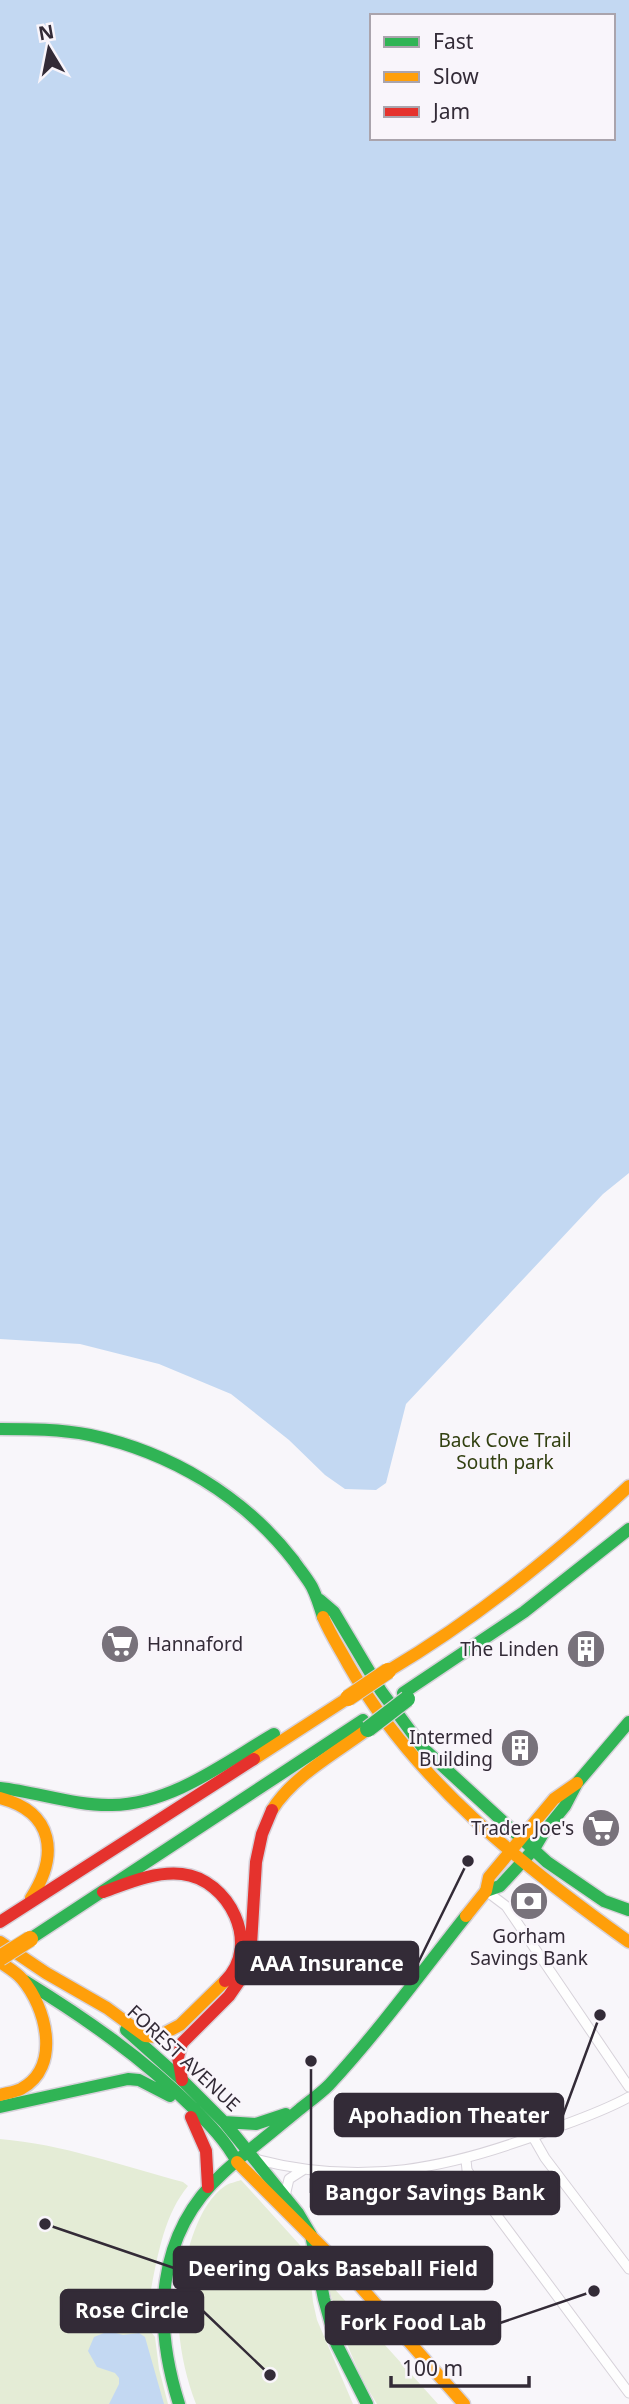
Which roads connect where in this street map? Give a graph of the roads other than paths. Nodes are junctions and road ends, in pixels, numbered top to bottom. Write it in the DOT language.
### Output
graph roads {
  1 [pos="0,1429"];
  2 [pos="629,1486"];
  3 [pos="628,1529"];
  4 [pos="319,1599"];
  5 [pos="348,1696"];
  6 [pos="629,1722"];
  7 [pos="365,1724"];
  8 [pos="0,1788"];
  9 [pos="0,1798"];
  10 [pos="528,1843"];
  11 [pos="516,1857"];
  12 [pos="486,1891"];
  13 [pos="103,1892"];
  14 [pos="24,1907"];
  15 [pos="629,1910"];
  16 [pos="2,1921"];
  17 [pos="0,1942"];
  18 [pos="629,1942"];
  19 [pos="0,1960"];
  20 [pos="22,1979"];
  21 [pos="77,1992"];
  22 [pos="52,1997"];
  23 [pos="182,2080"];
  24 [pos="327,2087"];
  25 [pos="629,2087"];
  26 [pos="0,2095"];
  27 [pos="170,2096"];
  28 [pos="629,2097"];
  29 [pos="0,2107"];
  30 [pos="301,2108"];
  31 [pos="191,2117"];
  32 [pos="224,2122"];
  33 [pos="533,2137"];
  34 [pos="247,2157"];
  35 [pos="466,2160"];
  36 [pos="303,2170"];
  37 [pos="208,2187"];
  38 [pos="285,2196"];
  39 [pos="311,2235"];
  40 [pos="629,2269"];
  41 [pos="351,2276"];
  42 [pos="321,2287"];
  43 [pos="629,2393"];
  44 [pos="179,2404"];
  45 [pos="367,2404"];
  46 [pos="464,2404"];
  1 -- 4 [label="main road"];
  2 -- 5 [label="main road, bridge"];
  3 -- 7 [label="main road"];
  4 -- 10 [label="main road"];
  4 -- 11 [label="main road"];
  5 -- 8 [label="main road"];
  5 -- 14 [label="main road"];
  6 -- 10 [label="main road"];
  7 -- 13 [label="main road"];
  7 -- 23 [label="main road"];
  9 -- 14 [label="main road"];
  10 -- 11 [label="main road"];
  10 -- 15 [label="main road"];
  11 -- 12 [label="main road"];
  11 -- 18 [label="main road"];
  12 -- 24 [label="main road"];
  12 -- 25 [label="street"];
  13 -- 19 [label="main road, bridge"];
  13 -- 21 [label="main road"];
  14 -- 16 [label="main road"];
  17 -- 21 [label="main road, FOREST AVENUE"];
  19 -- 20 [label="main road, FOREST AVENUE"];
  20 -- 22 [label="main road, FOREST AVENUE"];
  20 -- 26 [label="main road"];
  21 -- 23 [label="main road, FOREST AVENUE"];
  22 -- 27 [label="main road"];
  22 -- 34 [label="main road, FOREST AVENUE"];
  23 -- 32 [label="main road, FOREST AVENUE"];
  24 -- 30 [label="main road"];
  24 -- 34 [label="main road"];
  27 -- 29 [label="main road"];
  27 -- 31 [label="main road"];
  28 -- 33 [label="street"];
  30 -- 32 [label="main road"];
  30 -- 34 [label="main road"];
  31 -- 34 [label="main road"];
  31 -- 37 [label="main road"];
  32 -- 34 [label="main road, FOREST AVENUE"];
  33 -- 35 [label="street"];
  33 -- 40 [label="street"];
  34 -- 36 [label="street"];
  34 -- 37 [label="main road"];
  34 -- 38 [label="main road, FOREST AVENUE"];
  34 -- 39 [label="main road, FOREST AVENUE"];
  35 -- 36 [label="street"];
  35 -- 43 [label="street"];
  36 -- 38 [label="street"];
  37 -- 44 [label="main road"];
  38 -- 39 [label="main road, FOREST AVENUE"];
  39 -- 41 [label="main road, FOREST AVENUE"];
  39 -- 42 [label="main road"];
  41 -- 42 [label="main road"];
  41 -- 46 [label="main road, FOREST AVENUE"];
  42 -- 45 [label="main road"];
}
